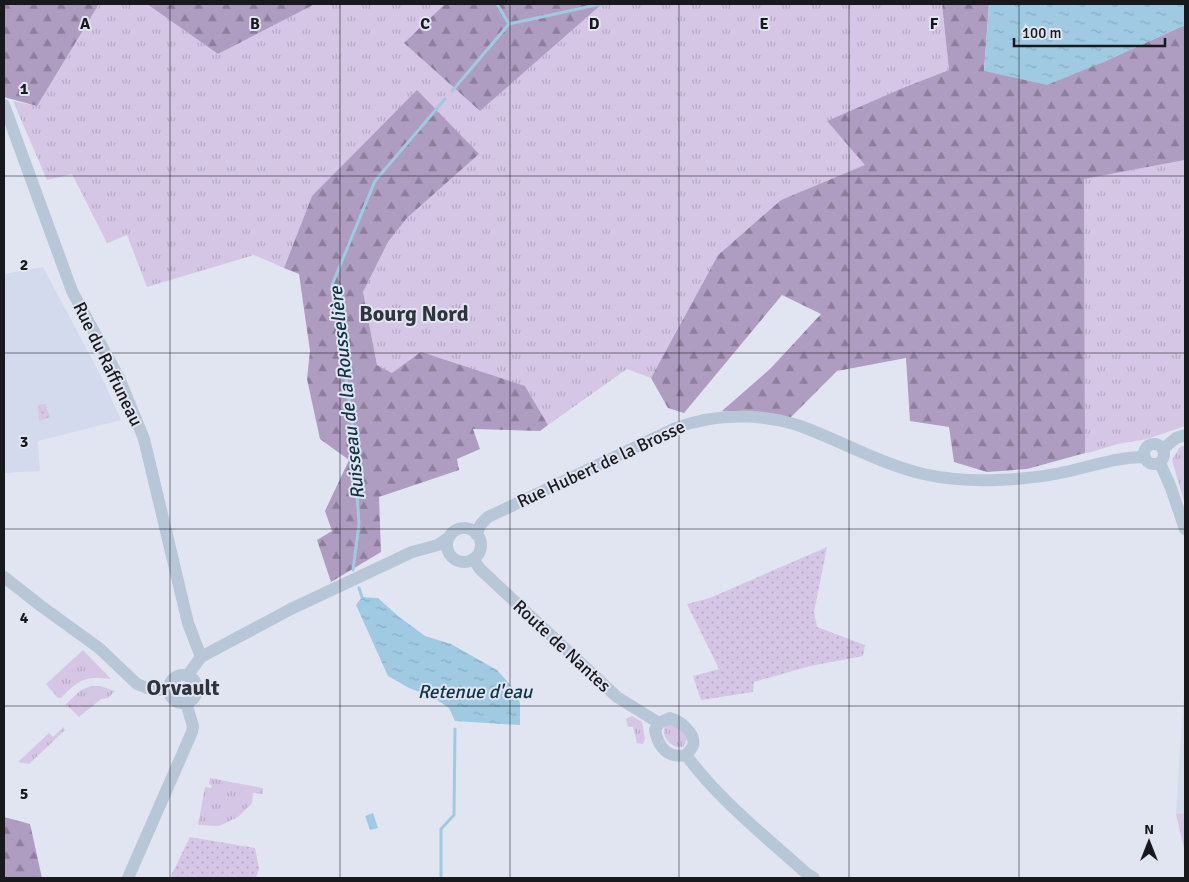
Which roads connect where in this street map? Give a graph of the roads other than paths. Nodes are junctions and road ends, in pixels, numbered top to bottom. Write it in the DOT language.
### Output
graph roads {
  1 [pos="4,105"];
  2 [pos="1185,435"];
  3 [pos="1163,449"];
  4 [pos="1144,457"];
  5 [pos="1160,463"];
  6 [pos="1185,529"];
  7 [pos="476,534"];
  8 [pos="448,538"];
  9 [pos="427,549"];
  10 [pos="449,554"];
  11 [pos="473,559"];
  12 [pos="4,577"];
  13 [pos="201,657"];
  14 [pos="187,676"];
  15 [pos="169,690"];
  16 [pos="186,703"];
  17 [pos="659,723"];
  18 [pos="686,755"];
  19 [pos="128,878"];
  20 [pos="814,878"];
  1 -- 13 [label="main road, Rue du Raffuneau"];
  2 -- 3 [label="main road"];
  3 -- 4 [label="main road"];
  3 -- 5 [label="main road"];
  4 -- 5 [label="main road"];
  4 -- 7 [label="main road, Rue Hubert de la Brosse"];
  5 -- 6 [label="main road"];
  7 -- 8 [label="main road"];
  7 -- 11 [label="main road"];
  8 -- 9 [label="main road"];
  8 -- 10 [label="main road"];
  9 -- 10 [label="main road"];
  9 -- 13 [label="main road"];
  10 -- 11 [label="main road"];
  11 -- 17 [label="main road, Route de Nantes"];
  12 -- 15 [label="main road"];
  13 -- 14 [label="main road"];
  14 -- 15 [label="main road"];
  14 -- 16 [label="main road"];
  15 -- 16 [label="main road"];
  16 -- 19 [label="main road"];
  17 -- 18 [label="main road"];
  17 -- 18 [label="main road"];
  18 -- 20 [label="main road"];
}
